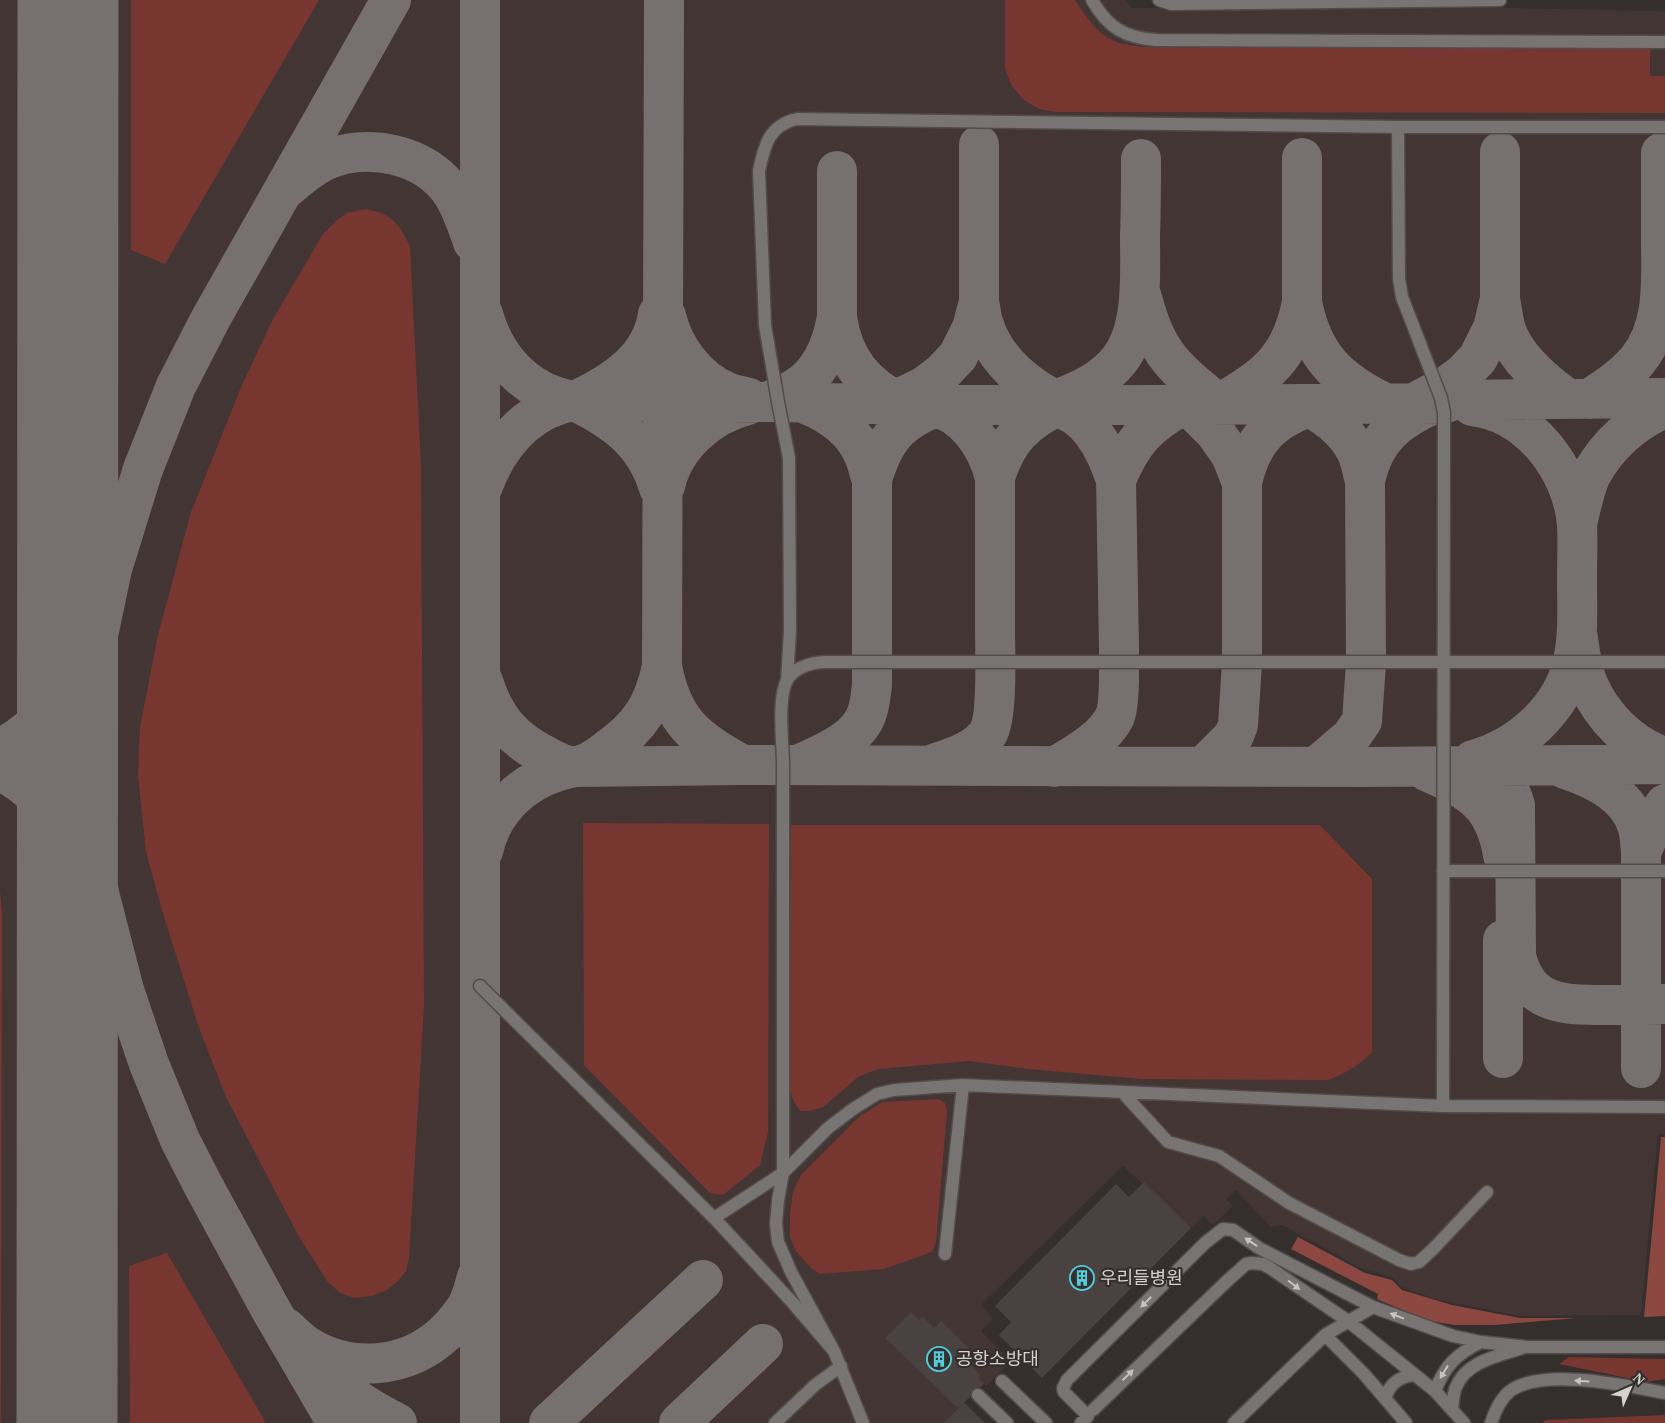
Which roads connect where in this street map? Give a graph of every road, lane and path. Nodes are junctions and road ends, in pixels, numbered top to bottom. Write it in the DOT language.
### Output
graph roads {
  1 [pos="1092,0"];
  2 [pos="1159,0"];
  3 [pos="1500,0"];
  4 [pos="1665,42"];
  5 [pos="1398,127"];
  6 [pos="1665,127"];
  7 [pos="1665,662"];
  8 [pos="1443,663"];
  9 [pos="787,681"];
  10 [pos="1444,871"];
  11 [pos="1665,871"];
  12 [pos="480,986"];
  13 [pos="963,1085"];
  14 [pos="1122,1092"];
  15 [pos="1443,1106"];
  16 [pos="1665,1107"];
  17 [pos="783,1173"];
  18 [pos="1487,1192"];
  19 [pos="714,1218"];
  20 [pos="946,1254"];
  21 [pos="1373,1307"];
  22 [pos="1348,1321"];
  23 [pos="1325,1335"];
  24 [pos="1481,1342"];
  25 [pos="1527,1347"];
  26 [pos="1665,1348"];
  27 [pos="834,1351"];
  28 [pos="841,1366"];
  29 [pos="1415,1375"];
  30 [pos="1002,1380"];
  31 [pos="1435,1391"];
  32 [pos="1665,1393"];
  33 [pos="978,1395"];
  34 [pos="1385,1399"];
  35 [pos="1452,1410"];
  36 [pos="1088,1416"];
  37 [pos="775,1423"];
  38 [pos="863,1423"];
  39 [pos="1007,1423"];
  40 [pos="1046,1423"];
  41 [pos="1234,1423"];
  42 [pos="1406,1423"];
  43 [pos="1464,1423"];
  44 [pos="1491,1423"];
  1 -- 4 [label="street"];
  2 -- 3 [label="street"];
  5 -- 6 [label="street"];
  5 -- 8 [label="street"];
  5 -- 9 [label="street"];
  7 -- 8 [label="street"];
  8 -- 9 [label="street"];
  8 -- 10 [label="street"];
  9 -- 17 [label="street"];
  10 -- 11 [label="street"];
  10 -- 15 [label="street"];
  12 -- 19 [label="street"];
  13 -- 14 [label="street"];
  13 -- 17 [label="street"];
  13 -- 20 [label="street"];
  14 -- 15 [label="street"];
  14 -- 18 [label="street"];
  15 -- 16 [label="street"];
  17 -- 19 [label="street"];
  17 -- 27 [label="street"];
  19 -- 27 [label="street"];
  21 -- 22 [label="street"];
  24 -- 21 [label="street, one-way"];
  21 -- 36 [label="street, one-way"];
  22 -- 23 [label="street"];
  22 -- 29 [label="street"];
  36 -- 22 [label="street, one-way"];
  23 -- 34 [label="street"];
  23 -- 41 [label="street"];
  24 -- 25 [label="street"];
  24 -- 31 [label="street, one-way"];
  25 -- 26 [label="street"];
  25 -- 35 [label="street"];
  27 -- 28 [label="street"];
  28 -- 37 [label="street"];
  28 -- 38 [label="street"];
  29 -- 31 [label="street"];
  29 -- 34 [label="street"];
  30 -- 40 [label="street"];
  31 -- 35 [label="street"];
  32 -- 44 [label="street, one-way"];
  33 -- 39 [label="street"];
  34 -- 42 [label="street"];
  35 -- 43 [label="street"];
}
